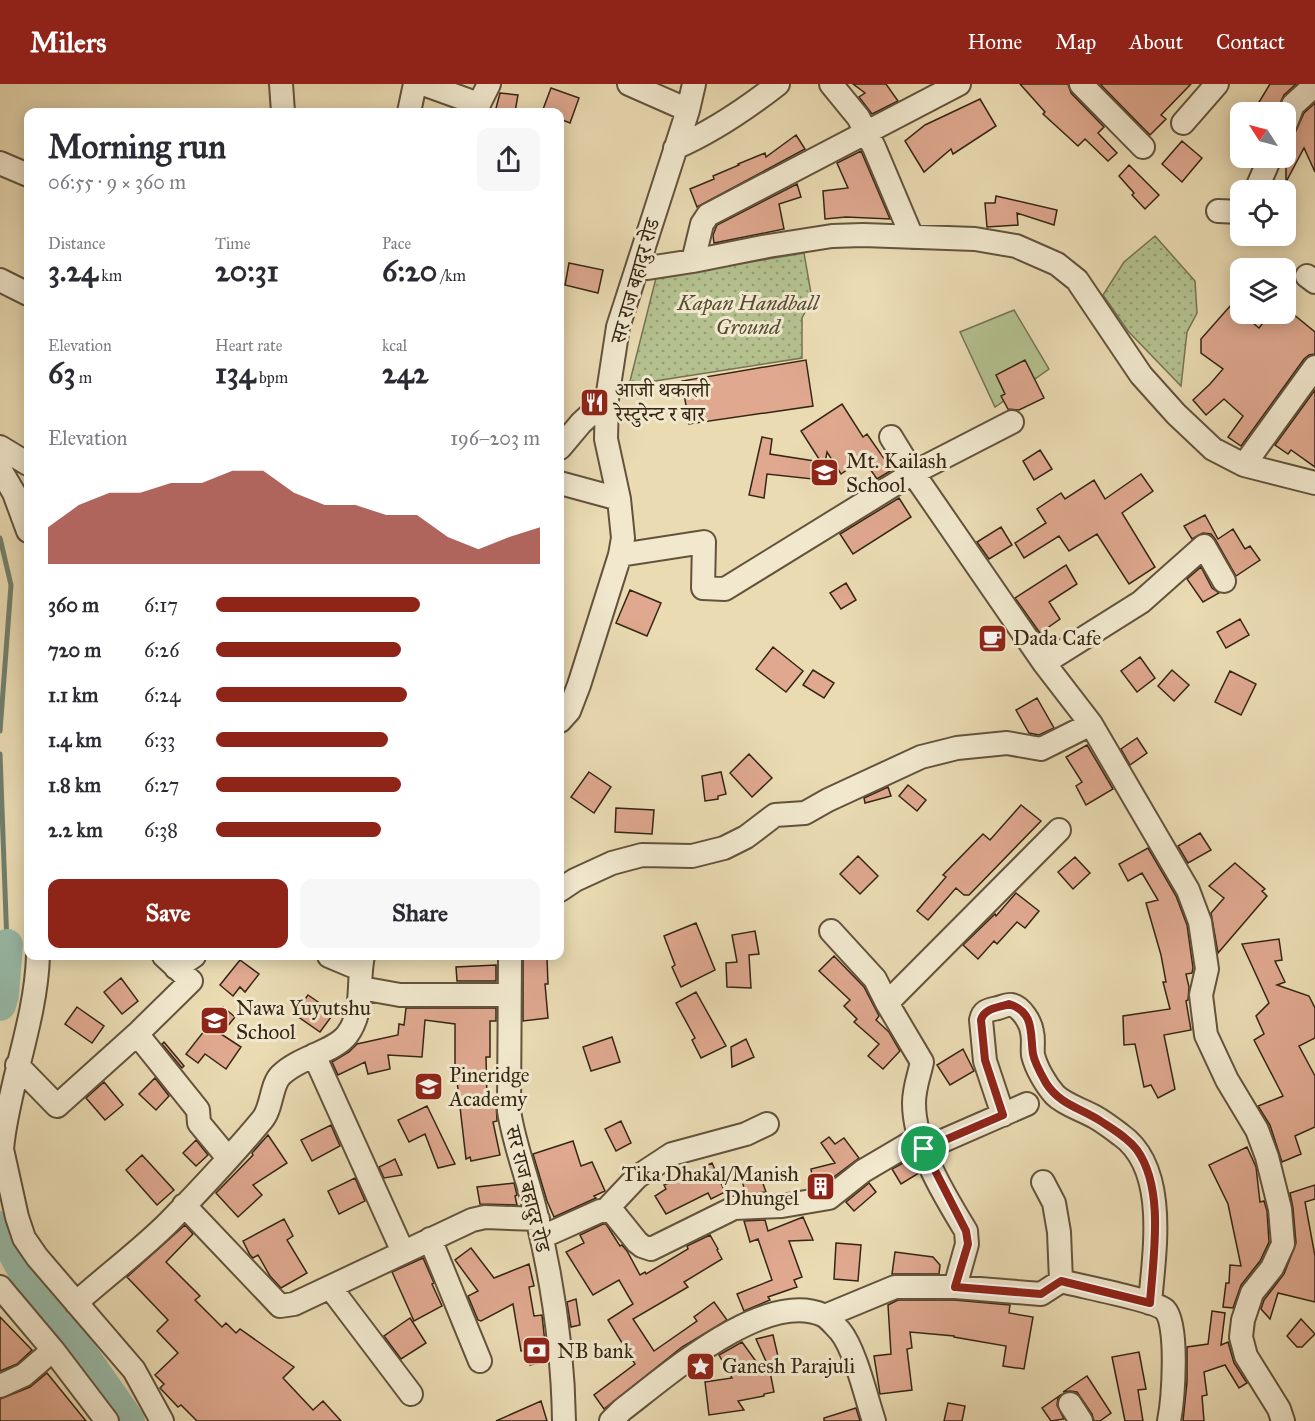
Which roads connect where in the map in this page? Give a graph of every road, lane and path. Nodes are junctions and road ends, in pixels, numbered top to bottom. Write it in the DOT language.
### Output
graph roads {
  1 [pos="281,84"];
  2 [pos="415,84"];
  3 [pos="423,84"];
  4 [pos="489,84"];
  5 [pos="629,84"];
  6 [pos="694,84"];
  7 [pos="778,84"];
  8 [pos="831,84"];
  9 [pos="959,84"];
  10 [pos="1081,84"];
  11 [pos="1216,84"];
  12 [pos="1315,85"];
  13 [pos="1296,102"];
  14 [pos="283,108"];
  15 [pos="410,108"];
  16 [pos="688,110"];
  17 [pos="1183,123"];
  18 [pos="867,134"];
  19 [pos="1143,147"];
  20 [pos="675,148"];
  21 [pos="0,163"];
  22 [pos="24,174"];
  23 [pos="912,237"];
  24 [pos="693,261"];
  25 [pos="638,266"];
  26 [pos="0,280"];
  27 [pos="24,292"];
  28 [pos="1315,367"];
  29 [pos="607,399"];
  30 [pos="1012,422"];
  31 [pos="891,437"];
  32 [pos="564,443"];
  33 [pos="0,447"];
  34 [pos="24,462"];
  35 [pos="1244,465"];
  36 [pos="0,469"];
  37 [pos="913,473"];
  38 [pos="1315,483"];
  39 [pos="564,484"];
  40 [pos="619,499"];
  41 [pos="24,520"];
  42 [pos="621,555"];
  43 [pos="1224,581"];
  44 [pos="1044,663"];
  45 [pos="564,717"];
  46 [pos="1091,724"];
  47 [pos="1059,830"];
  48 [pos="564,887"];
  49 [pos="831,931"];
  50 [pos="38,960"];
  51 [pos="178,960"];
  52 [pos="338,960"];
  53 [pos="510,960"];
  54 [pos="361,971"];
  55 [pos="509,995"];
  56 [pos="887,1004"];
  57 [pos="137,1034"];
  58 [pos="314,1055"];
  59 [pos="17,1065"];
  60 [pos="1027,1104"];
  61 [pos="1003,1115"];
  62 [pos="3,1120"];
  63 [pos="767,1124"];
  64 [pos="921,1144"];
  65 [pos="228,1158"];
  66 [pos="1043,1182"];
  67 [pos="184,1205"];
  68 [pos="606,1210"];
  69 [pos="540,1228"];
  70 [pos="430,1239"];
  71 [pos="403,1252"];
  72 [pos="1061,1281"];
  73 [pos="0,1287"];
  74 [pos="330,1287"];
  75 [pos="955,1287"];
  76 [pos="76,1303"];
  77 [pos="1150,1303"];
  78 [pos="825,1316"];
  79 [pos="53,1350"];
  80 [pos="480,1361"];
  81 [pos="0,1386"];
  82 [pos="411,1394"];
  83 [pos="107,1421"];
  84 [pos="162,1421"];
  85 [pos="564,1421"];
  86 [pos="611,1421"];
  87 [pos="874,1421"];
  88 [pos="1169,1421"];
  89 [pos="1283,1421"];
  1 -- 14 [label="street"];
  2 -- 15 [label="street"];
  3 -- 4 [label="street"];
  5 -- 16 [label="street"];
  6 -- 16 [label="street, सर राज बहादुर रोड"];
  7 -- 20 [label="street"];
  8 -- 18 [label="street"];
  9 -- 18 [label="street"];
  10 -- 19 [label="street"];
  11 -- 17 [label="street"];
  12 -- 13 [label="street"];
  16 -- 20 [label="street, सर राज बहादुर रोड"];
  18 -- 23 [label="street"];
  18 -- 24 [label="street"];
  20 -- 25 [label="street, सर राज बहादुर रोड"];
  21 -- 22 [label="street"];
  23 -- 24 [label="street"];
  23 -- 35 [label="street"];
  24 -- 25 [label="street"];
  25 -- 29 [label="street, सर राज बहादुर रोड"];
  26 -- 27 [label="street"];
  28 -- 35 [label="street"];
  29 -- 32 [label="street"];
  29 -- 40 [label="street, सर राज बहादुर रोड"];
  30 -- 37 [label="street"];
  31 -- 37 [label="street"];
  33 -- 34 [label="street"];
  35 -- 38 [label="street"];
  36 -- 41 [label="street"];
  37 -- 42 [label="street"];
  37 -- 44 [label="street"];
  39 -- 40 [label="street"];
  40 -- 42 [label="street, सर राज बहादुर रोड"];
  42 -- 45 [label="street, सर राज बहादुर रोड"];
  43 -- 44 [label="street"];
  44 -- 46 [label="street"];
  46 -- 48 [label="street"];
  46 -- 89 [label="street"];
  47 -- 56 [label="street"];
  49 -- 56 [label="street"];
  50 -- 59 [label="street"];
  51 -- 57 [label="street"];
  52 -- 54 [label="street"];
  53 -- 55 [label="street, सर राज बहादुर रोड"];
  54 -- 55 [label="street"];
  54 -- 58 [label="street"];
  55 -- 69 [label="street, सर राज बहादुर रोड"];
  56 -- 64 [label="street"];
  57 -- 59 [label="street"];
  57 -- 65 [label="street"];
  58 -- 65 [label="street"];
  58 -- 71 [label="street"];
  59 -- 62 [label="street"];
  60 -- 61 [label="street"];
  61 -- 64 [label="street"];
  61 -- 77 [label="street"];
  62 -- 76 [label="street"];
  63 -- 68 [label="street"];
  64 -- 68 [label="street"];
  64 -- 75 [label="street"];
  65 -- 67 [label="street"];
  66 -- 72 [label="street"];
  67 -- 74 [label="street"];
  67 -- 76 [label="street"];
  68 -- 69 [label="street"];
  69 -- 70 [label="street"];
  69 -- 85 [label="street, सर राज बहादुर रोड"];
  70 -- 71 [label="street"];
  70 -- 80 [label="street"];
  71 -- 74 [label="street"];
  72 -- 75 [label="street"];
  72 -- 77 [label="street"];
  73 -- 79 [label="street"];
  74 -- 82 [label="street"];
  75 -- 78 [label="street"];
  76 -- 84 [label="street"];
  77 -- 88 [label="street"];
  78 -- 86 [label="street"];
  78 -- 87 [label="street"];
  79 -- 81 [label="street"];
  79 -- 83 [label="street"];
}
